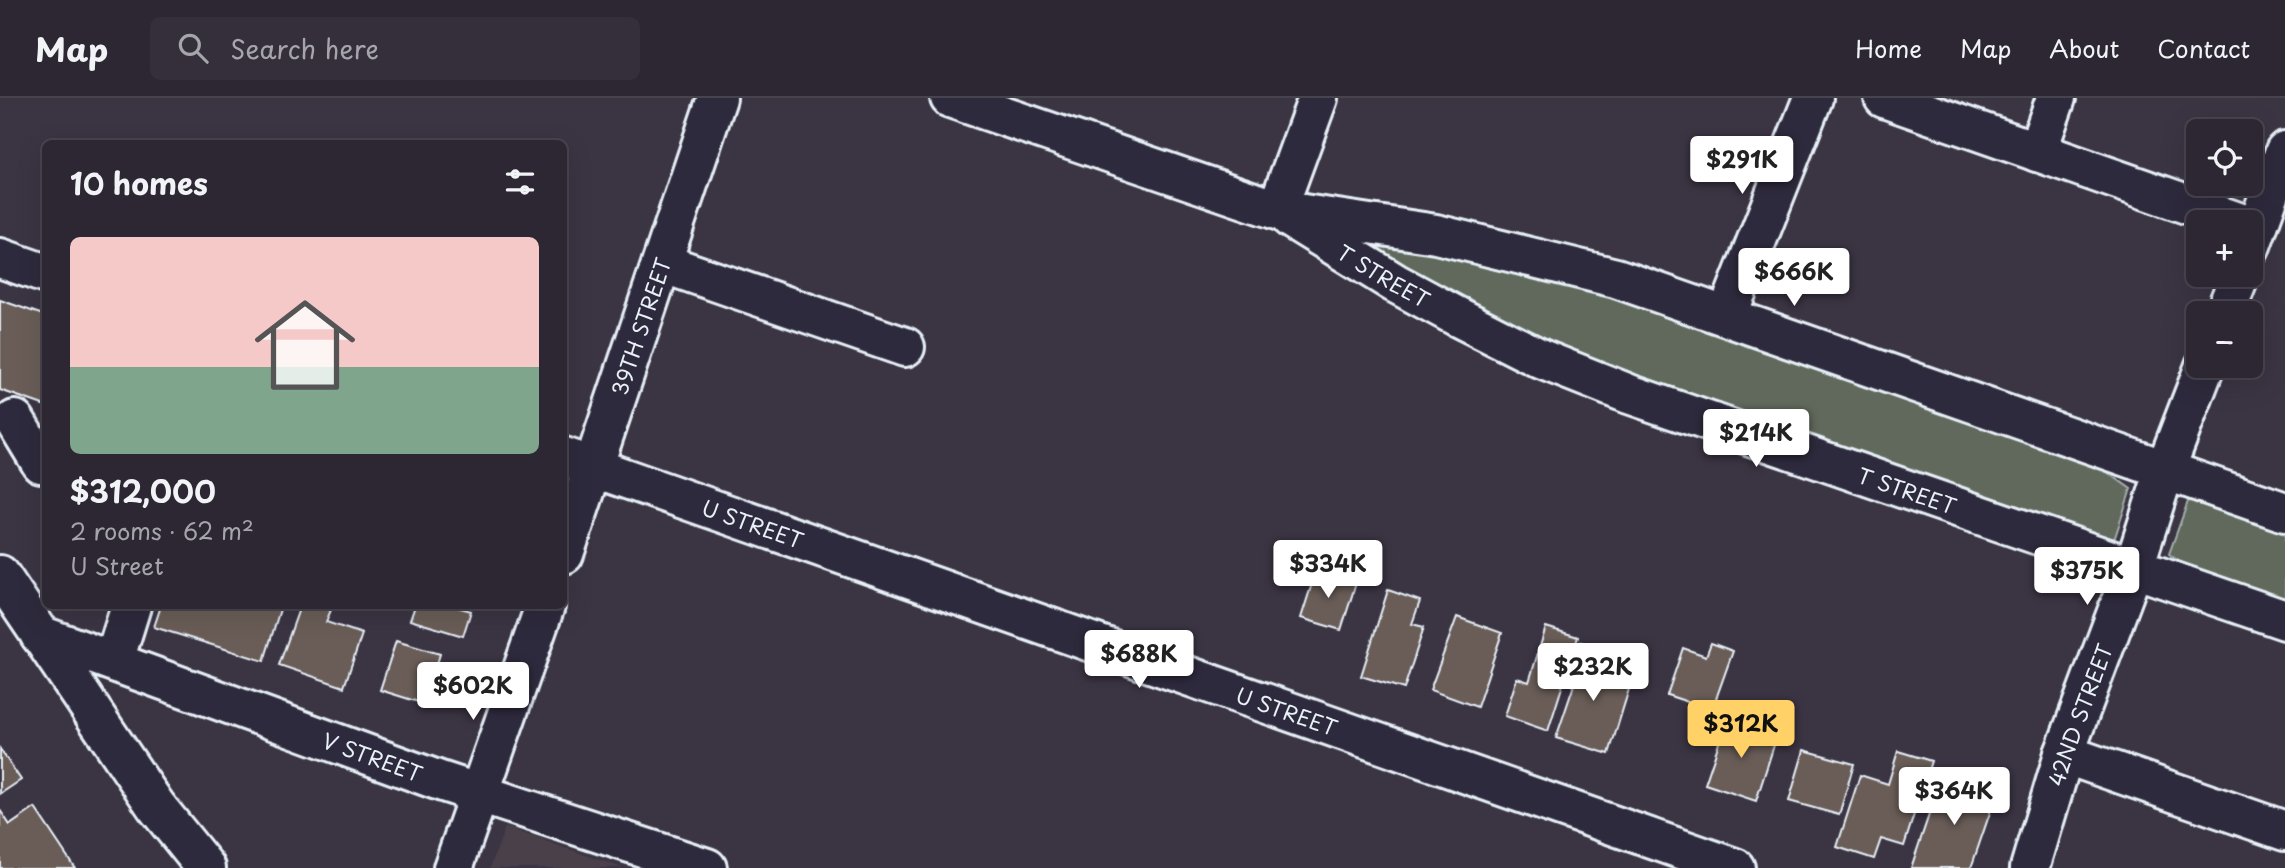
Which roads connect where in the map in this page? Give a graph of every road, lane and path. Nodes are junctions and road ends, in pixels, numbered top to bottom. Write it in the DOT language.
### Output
graph roads {
  1 [pos="717,98"];
  2 [pos="950,98"];
  3 [pos="1318,98"];
  4 [pos="1813,98"];
  5 [pos="1884,98"];
  6 [pos="2056,98"];
  7 [pos="2285,151"];
  8 [pos="2037,152"];
  9 [pos="1277,209"];
  10 [pos="2194,210"];
  11 [pos="2263,213"];
  12 [pos="0,258"];
  13 [pos="662,262"];
  14 [pos="42,273"];
  15 [pos="1727,316"];
  16 [pos="905,347"];
  17 [pos="2200,378"];
  18 [pos="15,420"];
  19 [pos="579,462"];
  20 [pos="41,463"];
  21 [pos="2165,470"];
  22 [pos="2285,512"];
  23 [pos="567,536"];
  24 [pos="2134,567"];
  25 [pos="0,575"];
  26 [pos="130,609"];
  27 [pos="544,609"];
  28 [pos="2285,620"];
  29 [pos="40,635"];
  30 [pos="114,661"];
  31 [pos="2064,754"];
  32 [pos="479,795"];
  33 [pos="2285,831"];
  34 [pos="695,866"];
  35 [pos="206,868"];
  36 [pos="453,868"];
  37 [pos="1735,868"];
  38 [pos="2030,868"];
  1 -- 13 [label="street, 39TH STREET"];
  2 -- 9 [label="street, T STREET"];
  3 -- 9 [label="street"];
  4 -- 15 [label="street"];
  5 -- 8 [label="street"];
  6 -- 8 [label="street"];
  7 -- 11 [label="street"];
  8 -- 10 [label="street"];
  9 -- 15 [label="street, T STREET"];
  9 -- 24 [label="street, T STREET"];
  12 -- 14 [label="street"];
  13 -- 16 [label="street"];
  13 -- 19 [label="street, 39TH STREET"];
  15 -- 21 [label="street, T STREET"];
  17 -- 21 [label="street, 42ND STREET"];
  18 -- 20 [label="street"];
  19 -- 23 [label="street, 39TH STREET"];
  19 -- 37 [label="street, U STREET"];
  21 -- 22 [label="street, T STREET"];
  21 -- 24 [label="street, 42ND STREET"];
  24 -- 28 [label="street, T STREET"];
  24 -- 31 [label="street, 42ND STREET"];
  25 -- 29 [label="street"];
  26 -- 30 [label="street"];
  27 -- 32 [label="street"];
  29 -- 30 [label="street, V STREET"];
  29 -- 35 [label="street"];
  30 -- 32 [label="street, V STREET"];
  31 -- 33 [label="street"];
  31 -- 38 [label="street, 42ND STREET"];
  32 -- 34 [label="street, V STREET"];
  32 -- 36 [label="street"];
}
